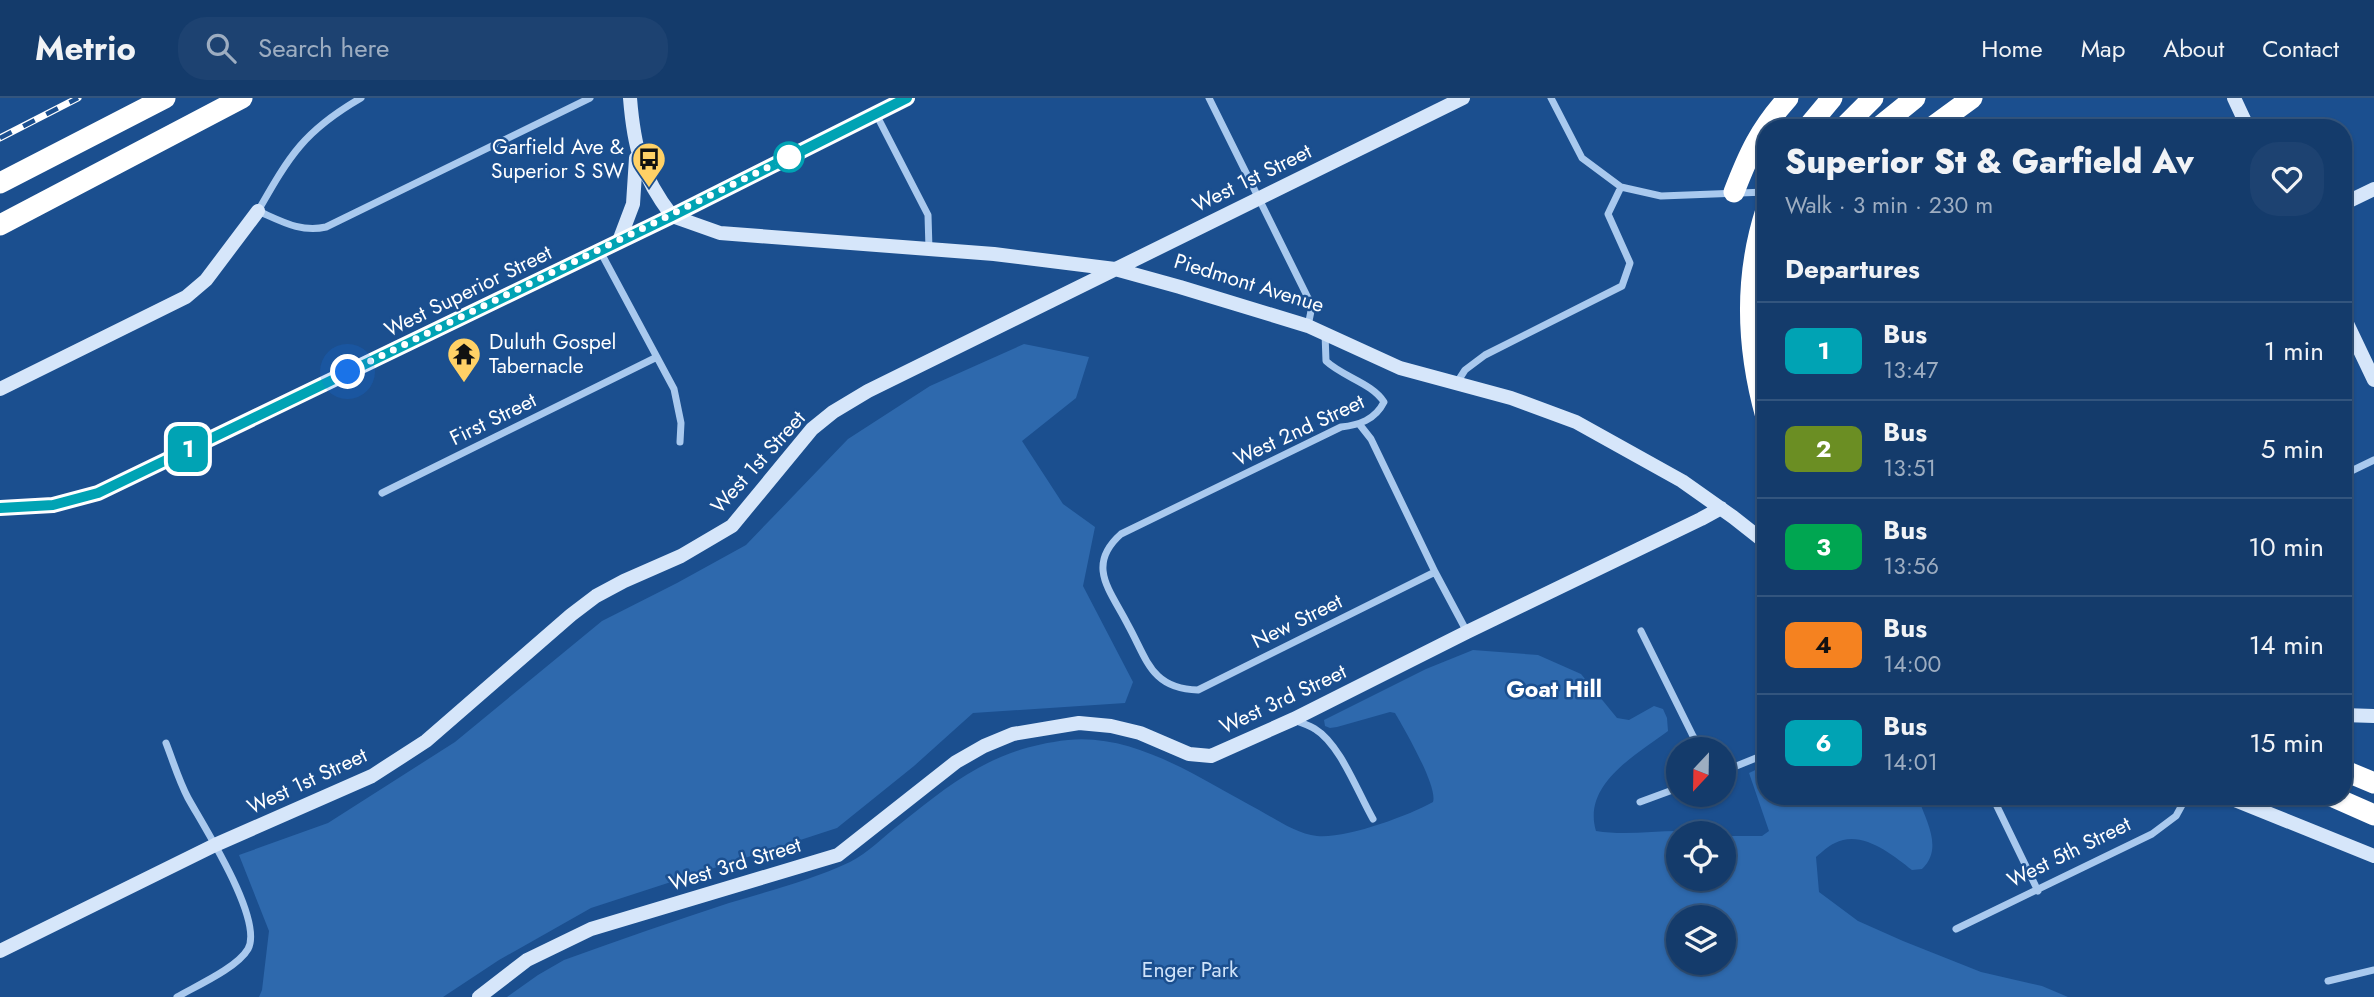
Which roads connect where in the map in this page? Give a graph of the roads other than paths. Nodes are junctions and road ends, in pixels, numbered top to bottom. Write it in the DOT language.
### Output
graph roads {
  1 [pos="165,98"];
  2 [pos="242,98"];
  3 [pos="362,98"];
  4 [pos="590,98"];
  5 [pos="630,98"];
  6 [pos="907,98"];
  7 [pos="1209,98"];
  8 [pos="1463,98"];
  9 [pos="1551,98"];
  10 [pos="1788,98"];
  11 [pos="1832,98"];
  12 [pos="1873,98"];
  13 [pos="1914,98"];
  14 [pos="1972,98"];
  15 [pos="2234,98"];
  16 [pos="876,114"];
  17 [pos="1770,119"];
  18 [pos="1814,119"];
  19 [pos="1852,119"];
  20 [pos="1889,119"];
  21 [pos="1943,119"];
  22 [pos="2244,119"];
  23 [pos="1757,138"];
  24 [pos="637,149"];
  25 [pos="0,183"];
  26 [pos="1621,187"];
  27 [pos="2374,189"];
  28 [pos="1734,192"];
  29 [pos="1757,192"];
  30 [pos="1258,198"];
  31 [pos="2352,200"];
  32 [pos="258,211"];
  33 [pos="672,216"];
  34 [pos="0,225"];
  35 [pos="619,241"];
  36 [pos="1757,244"];
  37 [pos="929,249"];
  38 [pos="600,250"];
  39 [pos="1115,269"];
  40 [pos="1308,326"];
  41 [pos="1325,332"];
  42 [pos="2352,334"];
  43 [pos="1757,347"];
  44 [pos="657,357"];
  45 [pos="2374,380"];
  46 [pos="1456,384"];
  47 [pos="1757,385"];
  48 [pos="0,389"];
  49 [pos="1360,425"];
  50 [pos="680,442"];
  51 [pos="2374,460"];
  52 [pos="2352,471"];
  53 [pos="382,493"];
  54 [pos="0,508"];
  55 [pos="1721,508"];
  56 [pos="1757,536"];
  57 [pos="1435,572"];
  58 [pos="1641,631"];
  59 [pos="1467,632"];
  60 [pos="1173,686"];
  61 [pos="2352,715"];
  62 [pos="2374,716"];
  63 [pos="1294,719"];
  64 [pos="1694,737"];
  65 [pos="166,743"];
  66 [pos="1757,758"];
  67 [pos="1736,766"];
  68 [pos="2352,774"];
  69 [pos="2374,783"];
  70 [pos="1666,792"];
  71 [pos="1640,802"];
  72 [pos="1996,805"];
  73 [pos="2182,805"];
  74 [pos="2247,805"];
  75 [pos="2351,805"];
  76 [pos="2374,815"];
  77 [pos="1373,819"];
  78 [pos="215,845"];
  79 [pos="2374,856"];
  80 [pos="2038,891"];
  81 [pos="1956,929"];
  82 [pos="0,951"];
  83 [pos="2374,970"];
  84 [pos="2328,981"];
  85 [pos="177,997"];
  86 [pos="479,997"];
  1 -- 25 [label="highway"];
  2 -- 34 [label="highway"];
  3 -- 32 [label="street"];
  4 -- 32 [label="street"];
  5 -- 24 [label="street"];
  6 -- 16 [label="street, West Superior Street"];
  7 -- 30 [label="street"];
  8 -- 30 [label="street, West 1st Street"];
  9 -- 26 [label="street"];
  10 -- 17 [label="highway"];
  11 -- 18 [label="highway"];
  12 -- 19 [label="highway"];
  13 -- 20 [label="highway"];
  14 -- 21 [label="highway"];
  15 -- 22 [label="street"];
  16 -- 33 [label="street, West Superior Street"];
  16 -- 37 [label="street"];
  23 -- 28 [label="highway"];
  24 -- 33 [label="street"];
  24 -- 35 [label="street"];
  26 -- 28 [label="street"];
  26 -- 46 [label="street"];
  27 -- 31 [label="street"];
  28 -- 29 [label="street"];
  30 -- 39 [label="street, West 1st Street"];
  30 -- 40 [label="street"];
  32 -- 48 [label="street"];
  33 -- 35 [label="street, West Superior Street"];
  33 -- 37 [label="street, Piedmont Avenue"];
  35 -- 38 [label="street, West Superior Street"];
  36 -- 43 [label="highway"];
  37 -- 39 [label="street, Piedmont Avenue"];
  38 -- 44 [label="street"];
  38 -- 54 [label="street, West Superior Street"];
  39 -- 40 [label="street, Piedmont Avenue"];
  39 -- 78 [label="street, West 1st Street"];
  40 -- 41 [label="street, Piedmont Avenue"];
  41 -- 46 [label="street, Piedmont Avenue"];
  41 -- 49 [label="street, West 2nd Street"];
  42 -- 45 [label="street"];
  43 -- 47 [label="highway"];
  44 -- 50 [label="street"];
  44 -- 53 [label="street, First Street"];
  46 -- 55 [label="street, Piedmont Avenue"];
  49 -- 57 [label="street"];
  49 -- 60 [label="street, West 2nd Street"];
  51 -- 52 [label="street"];
  55 -- 56 [label="street, Piedmont Avenue"];
  55 -- 59 [label="street, West 3rd Street"];
  57 -- 59 [label="street"];
  57 -- 60 [label="street, New Street"];
  58 -- 64 [label="street"];
  59 -- 63 [label="street, West 3rd Street"];
  61 -- 62 [label="street"];
  63 -- 77 [label="street"];
  63 -- 86 [label="street, West 3rd Street"];
  65 -- 78 [label="street"];
  66 -- 67 [label="street"];
  68 -- 69 [label="highway"];
  70 -- 71 [label="street"];
  72 -- 80 [label="street"];
  73 -- 80 [label="street, West 5th Street"];
  74 -- 79 [label="street"];
  75 -- 76 [label="highway"];
  78 -- 82 [label="street, West 1st Street"];
  78 -- 85 [label="street"];
  80 -- 81 [label="street, West 5th Street"];
  83 -- 84 [label="street"];
}
